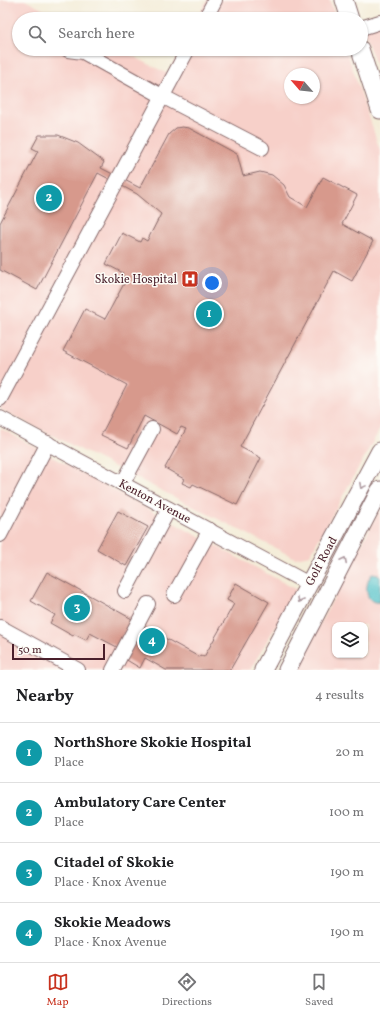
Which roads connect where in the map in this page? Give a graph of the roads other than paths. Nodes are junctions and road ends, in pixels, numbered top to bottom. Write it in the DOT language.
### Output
graph roads {
  1 [pos="215,0"];
  2 [pos="344,0"];
  3 [pos="208,12"];
  4 [pos="348,12"];
  5 [pos="380,22"];
  6 [pos="368,26"];
  7 [pos="90,56"];
  8 [pos="184,56"];
  9 [pos="363,56"];
  10 [pos="376,82"];
  11 [pos="162,96"];
  12 [pos="380,110"];
  13 [pos="262,148"];
  14 [pos="0,399"];
  15 [pos="0,418"];
  16 [pos="152,428"];
  17 [pos="48,443"];
  18 [pos="380,451"];
  19 [pos="123,484"];
  20 [pos="380,490"];
  21 [pos="169,508"];
  22 [pos="376,511"];
  23 [pos="210,530"];
  24 [pos="0,535"];
  25 [pos="309,584"];
  26 [pos="125,591"];
  27 [pos="174,595"];
  28 [pos="148,604"];
  29 [pos="0,627"];
  30 [pos="78,670"];
  31 [pos="113,670"];
  32 [pos="263,670"];
  33 [pos="287,670"];
  1 -- 3 [label="street"];
  2 -- 4 [label="main road"];
  5 -- 6 [label="street"];
  7 -- 11 [label="street"];
  8 -- 11 [label="street"];
  9 -- 10 [label="main road"];
  10 -- 12 [label="main road"];
  11 -- 13 [label="street"];
  11 -- 14 [label="street"];
  15 -- 17 [label="street, Kenton Avenue"];
  16 -- 19 [label="street"];
  17 -- 19 [label="street, Kenton Avenue"];
  17 -- 24 [label="street"];
  18 -- 25 [label="main road, Golf Road, one-way"];
  19 -- 21 [label="street, Kenton Avenue"];
  20 -- 22 [label="main road, Golf Road"];
  21 -- 23 [label="street, Kenton Avenue"];
  21 -- 26 [label="street"];
  33 -- 22 [label="main road, Golf Road, one-way"];
  23 -- 25 [label="street, Kenton Avenue"];
  23 -- 27 [label="street"];
  25 -- 32 [label="main road, Golf Road, one-way"];
  28 -- 31 [label="street"];
  29 -- 30 [label="street"];
}
